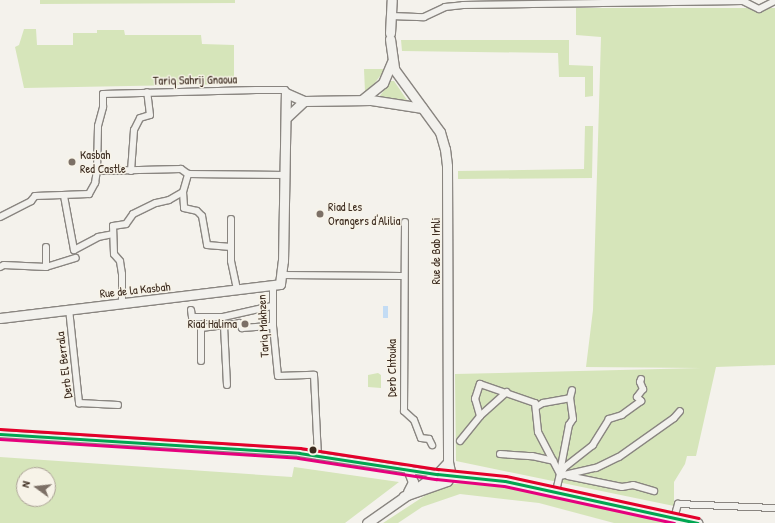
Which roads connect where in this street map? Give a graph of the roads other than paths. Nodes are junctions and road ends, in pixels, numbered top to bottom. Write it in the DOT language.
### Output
graph roads {
  1 [pos="392,0"];
  2 [pos="775,1"];
  3 [pos="391,16"];
  4 [pos="392,62"];
  5 [pos="147,92"];
  6 [pos="286,93"];
  7 [pos="362,99"];
  8 [pos="304,101"];
  9 [pos="422,108"];
  10 [pos="287,117"];
  11 [pos="97,171"];
  12 [pos="131,171"];
  13 [pos="188,174"];
  14 [pos="286,175"];
  15 [pos="183,192"];
  16 [pos="64,196"];
  17 [pos="0,217"];
  18 [pos="231,220"];
  19 [pos="405,222"];
  20 [pos="113,234"];
  21 [pos="46,247"];
  22 [pos="231,247"];
  23 [pos="76,258"];
  24 [pos="0,267"];
  25 [pos="46,267"];
  26 [pos="283,275"];
  27 [pos="402,276"];
  28 [pos="273,286"];
  29 [pos="237,290"];
  30 [pos="122,305"];
  31 [pos="272,306"];
  32 [pos="69,310"];
  33 [pos="191,310"];
  34 [pos="0,318"];
  35 [pos="224,326"];
  36 [pos="273,326"];
  37 [pos="201,362"];
  38 [pos="641,378"];
  39 [pos="227,384"];
  40 [pos="572,390"];
  41 [pos="508,392"];
  42 [pos="570,398"];
  43 [pos="118,405"];
  44 [pos="536,407"];
  45 [pos="680,411"];
  46 [pos="480,416"];
  47 [pos="0,434"];
  48 [pos="460,440"];
  49 [pos="432,446"];
  50 [pos="500,454"];
  51 [pos="318,456"];
  52 [pos="553,461"];
  53 [pos="448,462"];
  54 [pos="408,469"];
  55 [pos="437,474"];
  56 [pos="560,475"];
  57 [pos="451,476"];
  58 [pos="568,476"];
  59 [pos="654,491"];
  60 [pos="556,492"];
  61 [pos="404,496"];
  62 [pos="775,508"];
  63 [pos="674,518"];
  64 [pos="367,523"];
  65 [pos="697,523"];
  1 -- 3 [label="street, Rue de Bab Irhli"];
  2 -- 3 [label="street"];
  3 -- 4 [label="street, Rue de Bab Irhli"];
  4 -- 7 [label="street"];
  4 -- 9 [label="street, Rue de Bab Irhli"];
  5 -- 6 [label="street, Tariq Sahrij Gnaoua"];
  5 -- 11 [label="street, Tariq Sahrij Gnaoua"];
  5 -- 12 [label="street"];
  6 -- 8 [label="street"];
  6 -- 10 [label="street"];
  7 -- 8 [label="street"];
  7 -- 9 [label="street"];
  8 -- 10 [label="street"];
  9 -- 53 [label="street, Rue de Bab Irhli"];
  10 -- 14 [label="street"];
  11 -- 12 [label="street"];
  11 -- 16 [label="street"];
  12 -- 13 [label="street"];
  13 -- 14 [label="street"];
  13 -- 15 [label="street"];
  14 -- 26 [label="street"];
  15 -- 20 [label="street"];
  15 -- 22 [label="street"];
  16 -- 17 [label="street"];
  16 -- 20 [label="street"];
  18 -- 22 [label="street"];
  19 -- 27 [label="street, Derb Chtouka"];
  20 -- 30 [label="street"];
  21 -- 25 [label="street"];
  22 -- 29 [label="street"];
  23 -- 25 [label="street"];
  24 -- 25 [label="street"];
  26 -- 27 [label="street"];
  26 -- 28 [label="street, Tariq Makhzen"];
  27 -- 49 [label="street, Derb Chtouka"];
  28 -- 29 [label="street, Rue de la Kasbah"];
  28 -- 31 [label="street, Tariq Makhzen"];
  29 -- 30 [label="street, Rue de la Kasbah"];
  30 -- 32 [label="street, Rue de la Kasbah"];
  31 -- 33 [label="street"];
  31 -- 36 [label="street, Tariq Makhzen"];
  32 -- 34 [label="street, Rue de la Kasbah"];
  32 -- 43 [label="street, Derb El Berrala"];
  35 -- 36 [label="street"];
  35 -- 37 [label="street"];
  35 -- 39 [label="street"];
  36 -- 51 [label="street, Tariq Makhzen"];
  38 -- 56 [label="street"];
  40 -- 42 [label="street"];
  41 -- 44 [label="street"];
  41 -- 46 [label="street"];
  41 -- 46 [label="street"];
  42 -- 44 [label="street"];
  42 -- 56 [label="street"];
  44 -- 52 [label="street"];
  45 -- 58 [label="street"];
  46 -- 48 [label="street"];
  47 -- 51 [label="street"];
  50 -- 52 [label="street"];
  51 -- 54 [label="street"];
  52 -- 56 [label="street"];
  53 -- 55 [label="street"];
  53 -- 57 [label="street, Rue de Bab Irhli"];
  54 -- 55 [label="street"];
  54 -- 61 [label="street"];
  55 -- 57 [label="street"];
  55 -- 61 [label="street"];
  56 -- 58 [label="street"];
  56 -- 60 [label="street"];
  57 -- 60 [label="street"];
  57 -- 61 [label="street"];
  58 -- 59 [label="street"];
  60 -- 63 [label="street"];
  61 -- 64 [label="street"];
  62 -- 63 [label="street"];
  63 -- 65 [label="street"];
}
